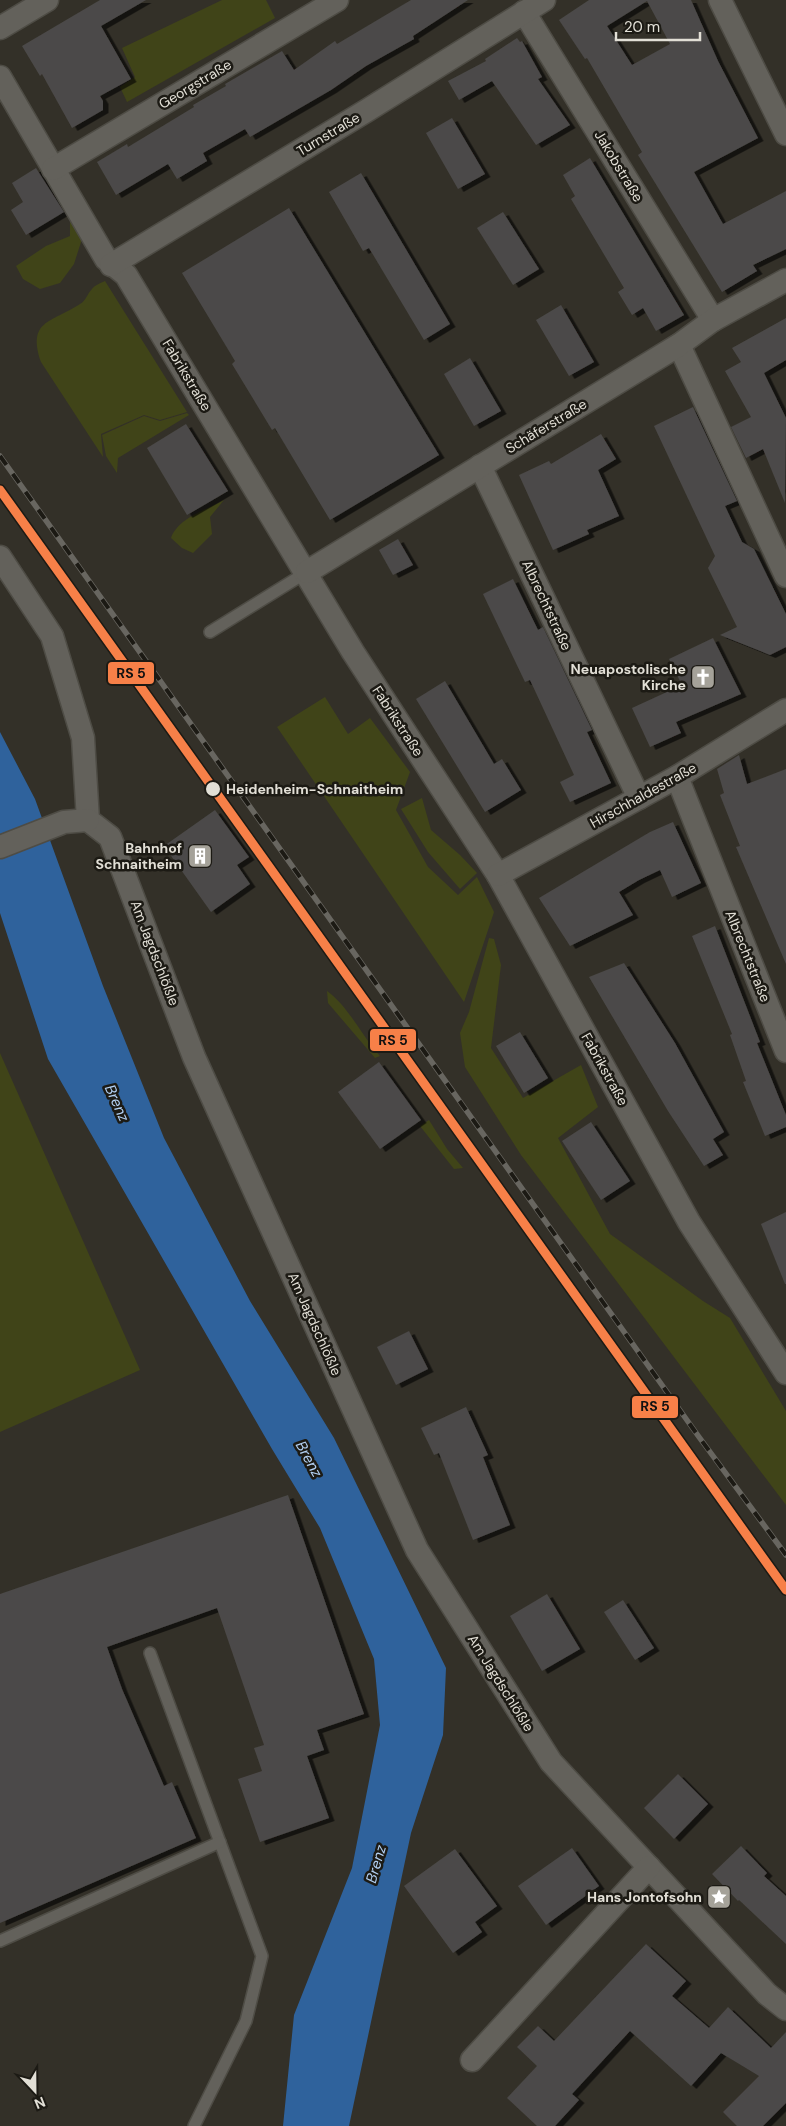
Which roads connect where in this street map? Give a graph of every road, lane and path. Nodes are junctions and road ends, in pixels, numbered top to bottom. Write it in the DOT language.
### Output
graph roads {
  1 [pos="47,0"];
  2 [pos="337,0"];
  3 [pos="544,0"];
  4 [pos="720,0"];
  5 [pos="524,12"];
  6 [pos="0,28"];
  7 [pos="0,77"];
  8 [pos="786,134"];
  9 [pos="54,169"];
  10 [pos="111,265"];
  11 [pos="786,280"];
  12 [pos="713,320"];
  13 [pos="679,345"];
  14 [pos="480,466"];
  15 [pos="0,557"];
  16 [pos="307,572"];
  17 [pos="786,576"];
  18 [pos="210,632"];
  19 [pos="786,710"];
  20 [pos="677,777"];
  21 [pos="639,798"];
  22 [pos="88,820"];
  23 [pos="0,847"];
  24 [pos="498,875"];
  25 [pos="786,1051"];
  26 [pos="786,1373"];
  27 [pos="150,1653"];
  28 [pos="220,1842"];
  29 [pos="649,1867"];
  30 [pos="0,1941"];
  31 [pos="786,2009"];
  32 [pos="472,2060"];
  33 [pos="194,2126"];
  1 -- 6 [label="street"];
  2 -- 9 [label="street, Georgstraße"];
  3 -- 5 [label="street, Turnstraße"];
  4 -- 8 [label="street"];
  5 -- 10 [label="street, Turnstraße"];
  5 -- 12 [label="street, Jakobstraße"];
  7 -- 9 [label="street, Fabrikstraße"];
  9 -- 10 [label="street, Fabrikstraße"];
  10 -- 16 [label="street, Fabrikstraße"];
  11 -- 12 [label="street, Schäferstraße"];
  12 -- 13 [label="street, Schäferstraße"];
  13 -- 14 [label="street, Schäferstraße"];
  13 -- 17 [label="street"];
  14 -- 16 [label="street, Schäferstraße"];
  14 -- 21 [label="street, Albrechtstraße"];
  15 -- 22 [label="street"];
  16 -- 18 [label="lane"];
  16 -- 24 [label="street, Fabrikstraße"];
  19 -- 20 [label="street, Hirschhaldestraße"];
  20 -- 21 [label="street, Hirschhaldestraße"];
  20 -- 25 [label="street, Albrechtstraße"];
  21 -- 24 [label="street, Hirschhaldestraße"];
  22 -- 23 [label="street"];
  22 -- 29 [label="street, Am Jagdschlößle"];
  24 -- 26 [label="street, Fabrikstraße"];
  27 -- 28 [label="lane"];
  28 -- 30 [label="lane"];
  28 -- 33 [label="lane"];
  29 -- 31 [label="street, Am Jagdschlößle"];
  29 -- 32 [label="street"];
}
